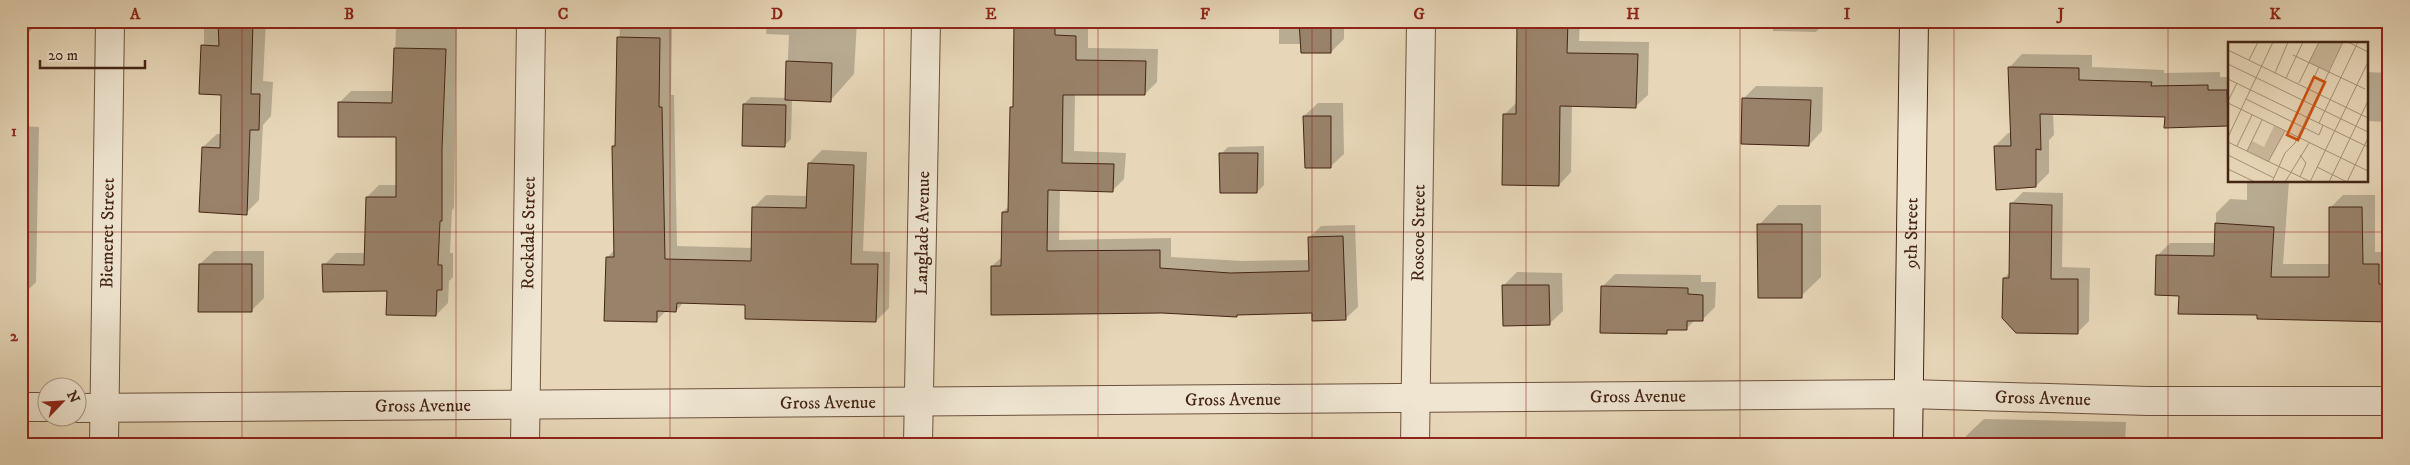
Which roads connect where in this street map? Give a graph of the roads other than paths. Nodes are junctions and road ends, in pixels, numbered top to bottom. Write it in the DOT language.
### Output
graph roads {
  1 [pos="110,21"];
  2 [pos="531,21"];
  3 [pos="926,21"];
  4 [pos="1421,21"];
  5 [pos="1914,21"];
  6 [pos="1908,394"];
  7 [pos="1416,398"];
  8 [pos="2389,401"];
  9 [pos="919,402"];
  10 [pos="526,405"];
  11 [pos="21,406"];
  12 [pos="38,407"];
  13 [pos="88,408"];
  14 [pos="104,409"];
  15 [pos="104,444"];
  16 [pos="525,444"];
  17 [pos="918,444"];
  18 [pos="1415,444"];
  19 [pos="1908,444"];
  1 -- 14 [label="street, Biemeret Street"];
  2 -- 10 [label="street, Rockdale Street"];
  3 -- 9 [label="street, Langlade Avenue"];
  4 -- 7 [label="street, Roscoe Street"];
  5 -- 6 [label="street, 9th Street"];
  6 -- 7 [label="street, Gross Avenue"];
  6 -- 8 [label="street, Gross Avenue"];
  6 -- 19 [label="street, 9th Street"];
  7 -- 9 [label="street, Gross Avenue"];
  7 -- 18 [label="street, Roscoe Street"];
  9 -- 10 [label="street, Gross Avenue"];
  9 -- 17 [label="street, Langlade Avenue"];
  10 -- 14 [label="street, Gross Avenue"];
  10 -- 16 [label="street, Rockdale Street"];
  11 -- 12 [label="street"];
  13 -- 14 [label="street, Gross Avenue"];
  14 -- 15 [label="street, Biemeret Street"];
}
